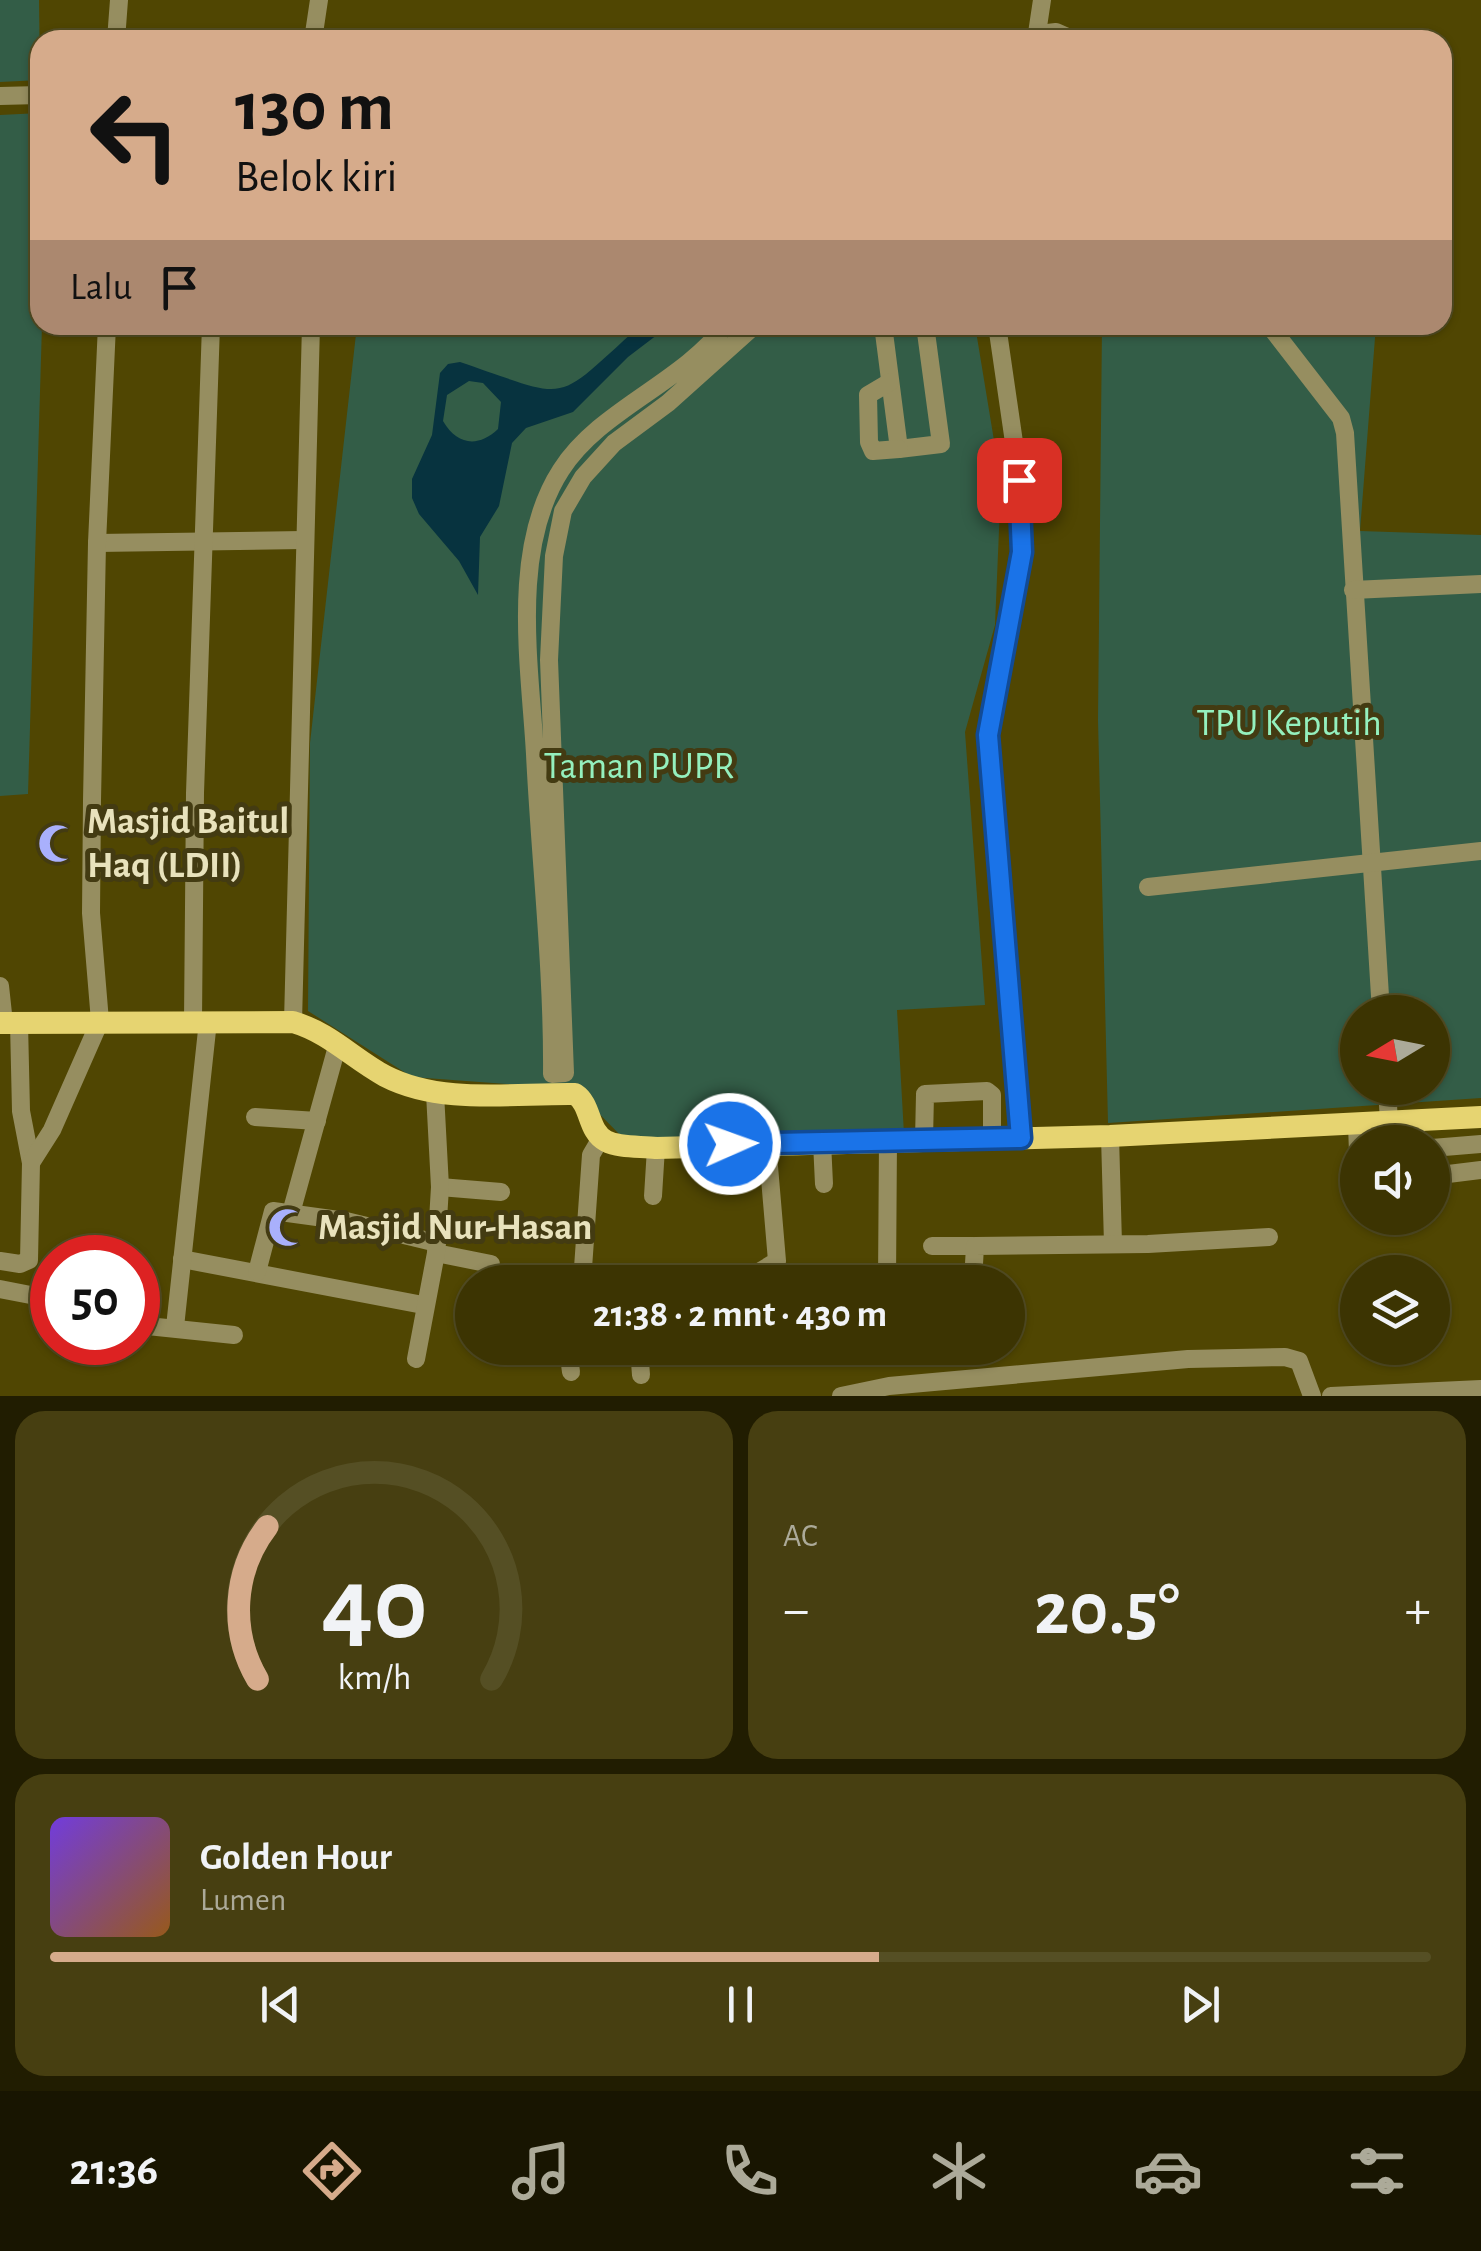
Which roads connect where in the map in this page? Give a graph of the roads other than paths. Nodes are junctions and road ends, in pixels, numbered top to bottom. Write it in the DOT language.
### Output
graph roads {
  1 [pos="118,0"];
  2 [pos="319,0"];
  3 [pos="1042,0"];
  4 [pos="116,30"];
  5 [pos="314,30"];
  6 [pos="1038,30"];
  7 [pos="0,96"];
  8 [pos="30,96"];
  9 [pos="107,335"];
  10 [pos="211,335"];
  11 [pos="311,335"];
  12 [pos="717,335"];
  13 [pos="742,335"];
  14 [pos="884,335"];
  15 [pos="925,335"];
  16 [pos="998,335"];
  17 [pos="1277,335"];
  18 [pos="890,382"];
  19 [pos="663,396"];
  20 [pos="899,449"];
  21 [pos="303,540"];
  22 [pos="205,542"];
  23 [pos="97,543"];
  24 [pos="1481,584"];
  25 [pos="1354,590"];
  26 [pos="548,660"];
  27 [pos="528,662"];
  28 [pos="1481,851"];
  29 [pos="1368,862"];
  30 [pos="1148,887"];
  31 [pos="552,945"];
  32 [pos="0,986"];
  33 [pos="1380,995"];
  34 [pos="100,1021"];
  35 [pos="201,1021"];
  36 [pos="293,1022"];
  37 [pos="8,1023"];
  38 [pos="338,1043"];
  39 [pos="559,1073"];
  40 [pos="434,1093"];
  41 [pos="1388,1105"];
  42 [pos="255,1116"];
  43 [pos="1481,1117"];
  44 [pos="318,1121"];
  45 [pos="1389,1122"];
  46 [pos="1357,1124"];
  47 [pos="1397,1125"];
  48 [pos="1446,1125"];
  49 [pos="1110,1136"];
  50 [pos="601,1138"];
  51 [pos="992,1138"];
  52 [pos="1021,1138"];
  53 [pos="888,1139"];
  54 [pos="924,1140"];
  55 [pos="822,1142"];
  56 [pos="766,1143"];
  57 [pos="1481,1144"];
  58 [pos="1450,1147"];
  59 [pos="656,1148"];
  60 [pos="31,1163"];
  61 [pos="1481,1170"];
  62 [pos="1450,1174"];
  63 [pos="824,1184"];
  64 [pos="440,1187"];
  65 [pos="500,1192"];
  66 [pos="654,1196"];
  67 [pos="292,1212"];
  68 [pos="1269,1237"];
  69 [pos="437,1242"];
  70 [pos="1113,1244"];
  71 [pos="932,1246"];
  72 [pos="973,1246"];
  73 [pos="182,1259"];
  74 [pos="0,1261"];
  75 [pos="491,1264"];
  76 [pos="583,1265"];
  77 [pos="771,1265"];
  78 [pos="888,1265"];
  79 [pos="973,1265"];
  80 [pos="258,1272"];
  81 [pos="0,1289"];
  82 [pos="30,1295"];
  83 [pos="424,1305"];
  84 [pos="160,1326"];
  85 [pos="175,1327"];
  86 [pos="234,1336"];
  87 [pos="416,1359"];
  88 [pos="570,1365"];
  89 [pos="640,1365"];
  90 [pos="571,1372"];
  91 [pos="641,1375"];
  92 [pos="1481,1389"];
  93 [pos="1358,1395"];
  94 [pos="842,1396"];
  95 [pos="1312,1396"];
  96 [pos="1332,1396"];
  1 -- 4 [label="street"];
  2 -- 5 [label="street"];
  3 -- 6 [label="street"];
  7 -- 8 [label="street"];
  9 -- 23 [label="street"];
  10 -- 22 [label="street"];
  11 -- 21 [label="street"];
  12 -- 19 [label="street"];
  13 -- 19 [label="street"];
  14 -- 18 [label="street"];
  15 -- 20 [label="street"];
  16 -- 52 [label="street"];
  17 -- 25 [label="street"];
  18 -- 20 [label="street"];
  18 -- 20 [label="street"];
  19 -- 26 [label="street"];
  19 -- 27 [label="street"];
  21 -- 22 [label="street"];
  21 -- 36 [label="street"];
  22 -- 23 [label="street"];
  22 -- 35 [label="street"];
  23 -- 34 [label="street"];
  24 -- 25 [label="street"];
  25 -- 29 [label="street"];
  26 -- 27 [label="street"];
  26 -- 31 [label="street"];
  27 -- 31 [label="street"];
  28 -- 29 [label="street"];
  29 -- 30 [label="street"];
  29 -- 33 [label="street"];
  31 -- 39 [label="street"];
  32 -- 37 [label="street"];
  34 -- 35 [label="main road"];
  34 -- 37 [label="main road"];
  34 -- 60 [label="street"];
  35 -- 36 [label="main road"];
  35 -- 73 [label="street"];
  36 -- 38 [label="main road"];
  37 -- 60 [label="street"];
  38 -- 40 [label="main road"];
  38 -- 44 [label="street"];
  40 -- 50 [label="main road"];
  40 -- 64 [label="street"];
  41 -- 45 [label="street"];
  42 -- 44 [label="street"];
  43 -- 48 [label="main road"];
  44 -- 67 [label="street"];
  45 -- 46 [label="main road"];
  45 -- 47 [label="main road"];
  46 -- 49 [label="main road"];
  49 -- 52 [label="main road"];
  49 -- 70 [label="street"];
  50 -- 59 [label="main road"];
  50 -- 76 [label="street"];
  51 -- 52 [label="main road"];
  51 -- 54 [label="main road"];
  51 -- 54 [label="street"];
  53 -- 54 [label="main road"];
  53 -- 55 [label="main road"];
  53 -- 78 [label="street"];
  55 -- 56 [label="main road"];
  55 -- 63 [label="street"];
  56 -- 59 [label="main road"];
  56 -- 77 [label="street"];
  57 -- 58 [label="street"];
  59 -- 66 [label="street"];
  60 -- 74 [label="street"];
  61 -- 62 [label="street"];
  64 -- 65 [label="street"];
  64 -- 69 [label="street"];
  67 -- 69 [label="street"];
  67 -- 80 [label="street"];
  68 -- 70 [label="street"];
  69 -- 75 [label="street"];
  69 -- 83 [label="street"];
  70 -- 72 [label="street"];
  71 -- 72 [label="street"];
  72 -- 79 [label="street"];
  73 -- 80 [label="street"];
  73 -- 85 [label="street"];
  80 -- 83 [label="street"];
  81 -- 82 [label="street"];
  83 -- 87 [label="street"];
  84 -- 85 [label="street"];
  85 -- 86 [label="street"];
  88 -- 90 [label="street"];
  89 -- 91 [label="street"];
  92 -- 93 [label="street"];
  93 -- 96 [label="street"];
  94 -- 95 [label="street"];
}
